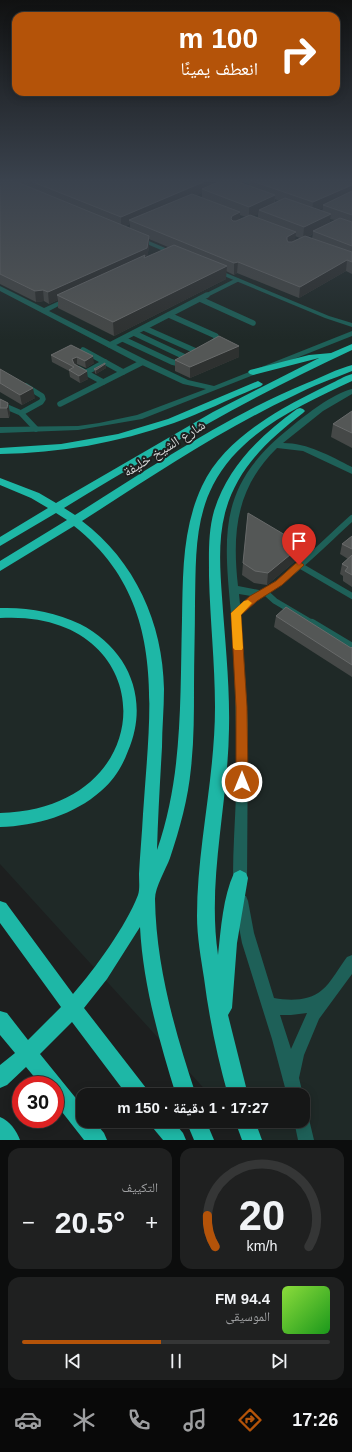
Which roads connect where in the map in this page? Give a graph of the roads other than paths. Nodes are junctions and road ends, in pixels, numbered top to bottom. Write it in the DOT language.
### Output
graph roads {
  1 [pos="129,234"];
  2 [pos="171,252"];
  3 [pos="164,255"];
  4 [pos="178,255"];
  5 [pos="208,267"];
  6 [pos="237,280"];
  7 [pos="0,288"];
  8 [pos="80,294"];
  9 [pos="200,299"];
  10 [pos="45,310"];
  11 [pos="169,315"];
  12 [pos="327,317"];
  13 [pos="253,323"];
  14 [pos="352,326"];
  15 [pos="144,328"];
  16 [pos="134,333"];
  17 [pos="352,333"];
  18 [pos="123,338"];
  19 [pos="338,338"];
  20 [pos="110,345"];
  21 [pos="209,345"];
  22 [pos="204,348"];
  23 [pos="352,348"];
  24 [pos="83,350"];
  25 [pos="198,352"];
  26 [pos="333,355"];
  27 [pos="187,358"];
  28 [pos="105,362"];
  29 [pos="142,362"];
  30 [pos="77,368"];
  31 [pos="352,368"];
  32 [pos="85,372"];
  33 [pos="123,372"];
  34 [pos="253,372"];
  35 [pos="352,377"];
  36 [pos="283,380"];
  37 [pos="18,381"];
  38 [pos="103,382"];
  39 [pos="186,382"];
  40 [pos="215,388"];
  41 [pos="352,390"];
  42 [pos="321,392"];
  43 [pos="187,399"];
  44 [pos="0,404"];
  45 [pos="60,404"];
  46 [pos="21,413"];
  47 [pos="36,429"];
  48 [pos="294,429"];
  49 [pos="0,430"];
  50 [pos="275,445"];
  51 [pos="308,448"];
  52 [pos="0,451"];
  53 [pos="352,471"];
  54 [pos="0,481"];
  55 [pos="352,518"];
  56 [pos="0,542"];
  57 [pos="299,565"];
  58 [pos="0,568"];
  59 [pos="233,589"];
  60 [pos="262,593"];
  61 [pos="352,596"];
  62 [pos="0,613"];
  63 [pos="236,613"];
  64 [pos="352,647"];
  65 [pos="0,820"];
  66 [pos="240,878"];
  67 [pos="0,909"];
  68 [pos="0,923"];
  69 [pos="37,961"];
  70 [pos="352,962"];
  71 [pos="326,996"];
  72 [pos="269,1005"];
  73 [pos="0,1020"];
  74 [pos="222,1030"];
  75 [pos="46,1076"];
  76 [pos="0,1078"];
  77 [pos="291,1078"];
  78 [pos="134,1088"];
  79 [pos="184,1088"];
  80 [pos="236,1088"];
  81 [pos="293,1088"];
  82 [pos="64,1099"];
  83 [pos="0,1127"];
  84 [pos="166,1128"];
  85 [pos="199,1128"];
  86 [pos="248,1128"];
  87 [pos="303,1128"];
  88 [pos="10,1140"];
  89 [pos="97,1140"];
  90 [pos="176,1140"];
  91 [pos="204,1140"];
  92 [pos="252,1140"];
  93 [pos="306,1140"];
  1 -- 2 [label="street"];
  2 -- 3 [label="street"];
  2 -- 4 [label="street"];
  5 -- 6 [label="street"];
  6 -- 9 [label="lane"];
  6 -- 12 [label="street"];
  7 -- 10 [label="street"];
  8 -- 10 [label="street"];
  9 -- 11 [label="lane"];
  9 -- 13 [label="lane"];
  10 -- 20 [label="street"];
  11 -- 15 [label="lane"];
  11 -- 21 [label="lane"];
  12 -- 14 [label="street"];
  12 -- 19 [label="street"];
  15 -- 16 [label="lane"];
  15 -- 25 [label="lane"];
  16 -- 18 [label="lane"];
  16 -- 27 [label="lane"];
  17 -- 19 [label="street"];
  18 -- 20 [label="lane"];
  18 -- 27 [label="lane"];
  19 -- 34 [label="street"];
  20 -- 29 [label="street"];
  22 -- 25 [label="lane"];
  23 -- 26 [label="highway, شارع الشيخ خليفة"];
  24 -- 28 [label="lane"];
  25 -- 27 [label="lane"];
  26 -- 34 [label="highway"];
  26 -- 36 [label="highway, شارع الشيخ خليفة"];
  28 -- 32 [label="lane"];
  28 -- 33 [label="lane"];
  29 -- 33 [label="lane"];
  29 -- 39 [label="street"];
  30 -- 32 [label="lane"];
  31 -- 58 [label="highway, شارع الشيخ خليفة"];
  32 -- 38 [label="lane"];
  33 -- 38 [label="lane"];
  34 -- 40 [label="street"];
  35 -- 42 [label="highway"];
  36 -- 52 [label="highway"];
  36 -- 56 [label="highway, شارع الشيخ خليفة"];
  37 -- 46 [label="lane"];
  38 -- 45 [label="lane"];
  39 -- 40 [label="street"];
  39 -- 43 [label="street"];
  40 -- 43 [label="street"];
  41 -- 48 [label="street"];
  42 -- 74 [label="highway"];
  42 -- 76 [label="highway"];
  43 -- 47 [label="street"];
  44 -- 46 [label="lane"];
  46 -- 47 [label="lane"];
  47 -- 49 [label="street"];
  48 -- 50 [label="street"];
  48 -- 51 [label="street"];
  50 -- 51 [label="street"];
  50 -- 59 [label="street"];
  51 -- 53 [label="street"];
  54 -- 79 [label="highway"];
  55 -- 57 [label="lane"];
  57 -- 60 [label="lane"];
  57 -- 61 [label="lane"];
  59 -- 60 [label="street"];
  59 -- 63 [label="street"];
  60 -- 63 [label="street"];
  60 -- 64 [label="lane"];
  62 -- 65 [label="highway"];
  63 -- 66 [label="street"];
  66 -- 72 [label="street"];
  66 -- 74 [label="highway"];
  67 -- 69 [label="highway"];
  68 -- 69 [label="highway"];
  69 -- 78 [label="highway"];
  70 -- 71 [label="street"];
  71 -- 72 [label="street"];
  71 -- 77 [label="street"];
  72 -- 77 [label="street"];
  73 -- 75 [label="highway"];
  74 -- 80 [label="highway"];
  77 -- 81 [label="street"];
  82 -- 89 [label="highway"];
  83 -- 88 [label="highway"];
  84 -- 90 [label="highway"];
  85 -- 91 [label="highway"];
  86 -- 92 [label="highway"];
  87 -- 93 [label="street"];
}
